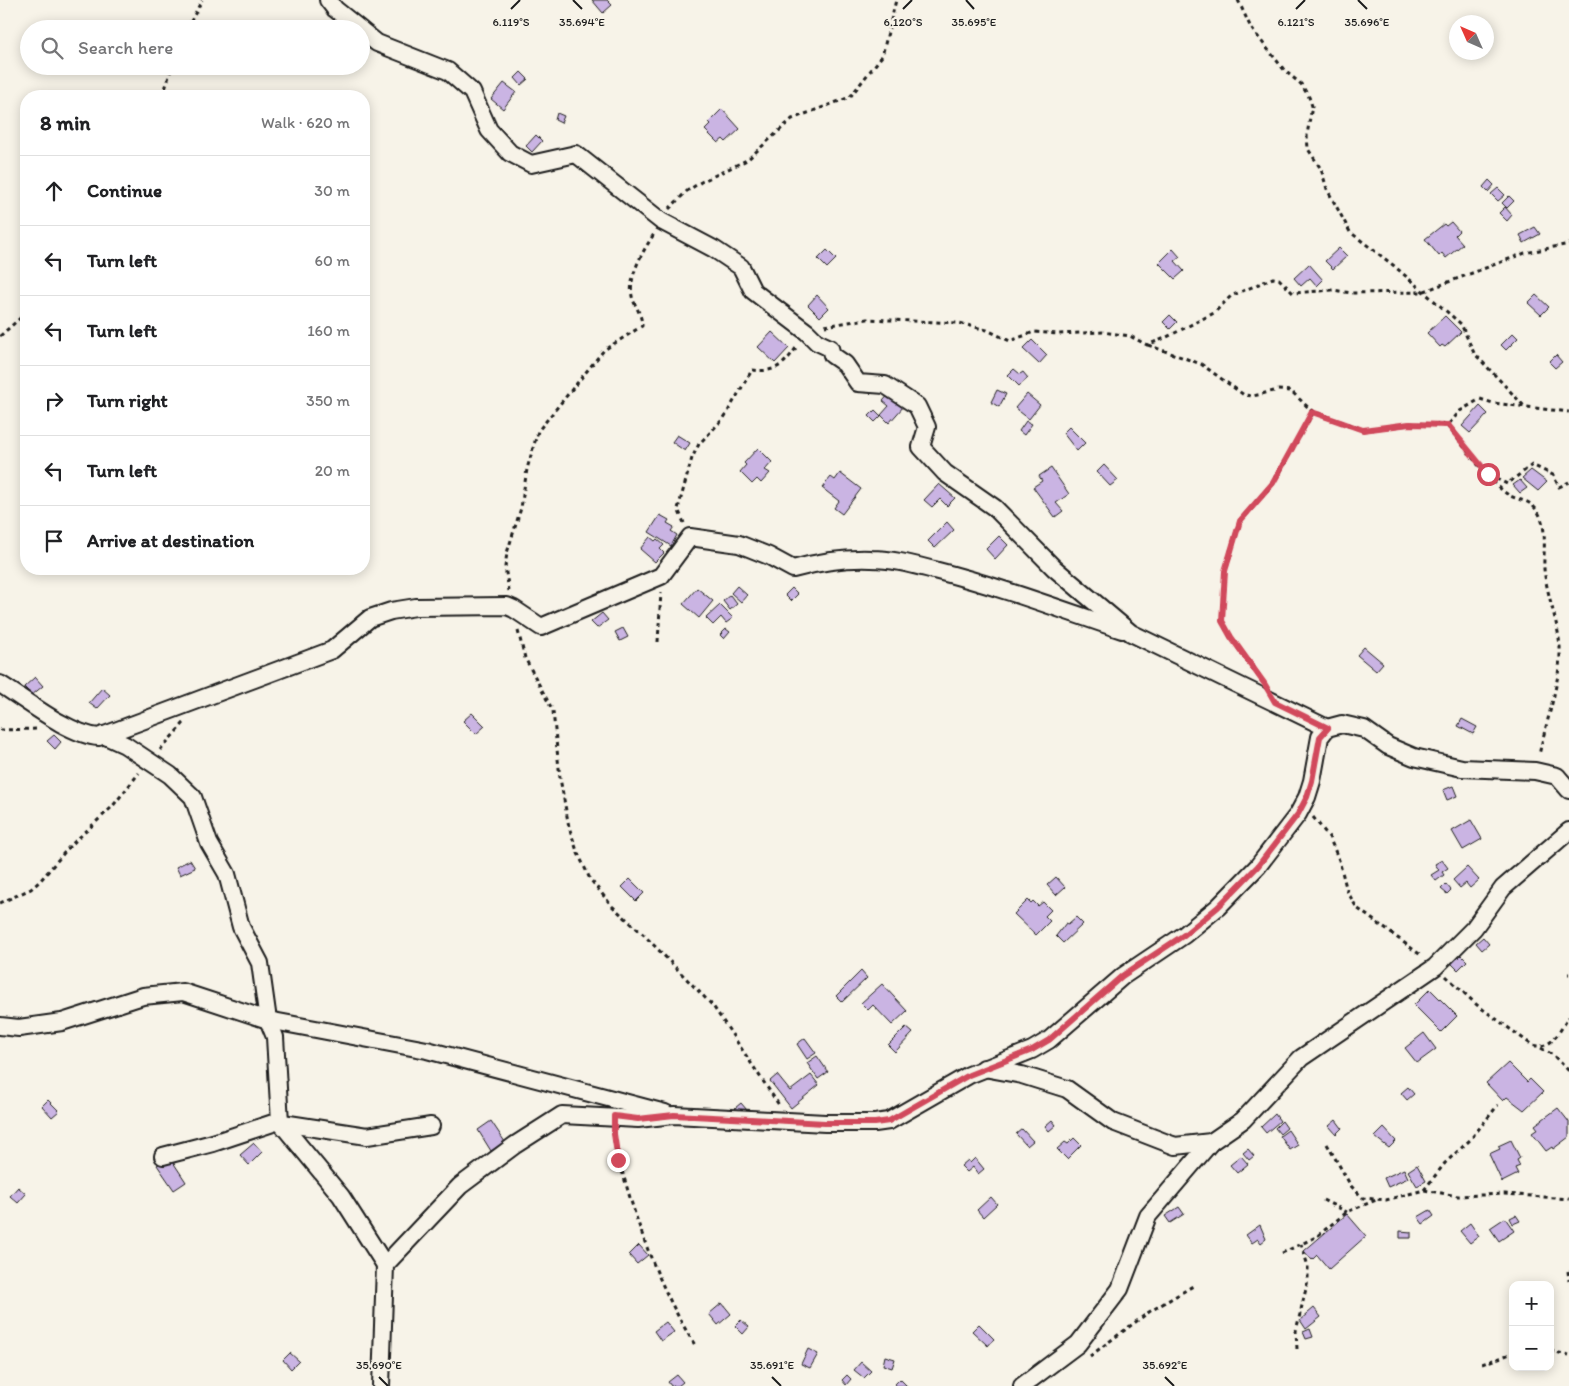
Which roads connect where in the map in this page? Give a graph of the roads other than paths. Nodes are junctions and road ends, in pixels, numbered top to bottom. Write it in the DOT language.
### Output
graph roads {
  1 [pos="328,0"];
  2 [pos="349,20"];
  3 [pos="370,37"];
  4 [pos="1130,633"];
  5 [pos="0,684"];
  6 [pos="1328,728"];
  7 [pos="103,735"];
  8 [pos="1569,790"];
  9 [pos="1569,831"];
  10 [pos="268,1020"];
  11 [pos="0,1026"];
  12 [pos="983,1067"];
  13 [pos="674,1115"];
  14 [pos="280,1122"];
  15 [pos="431,1126"];
  16 [pos="1210,1142"];
  17 [pos="163,1156"];
  18 [pos="385,1265"];
  19 [pos="381,1386"];
  20 [pos="1022,1386"];
  1 -- 2 [label="street"];
  3 -- 4 [label="street"];
  4 -- 6 [label="street"];
  4 -- 7 [label="street"];
  5 -- 7 [label="street"];
  6 -- 8 [label="street"];
  6 -- 12 [label="street"];
  7 -- 10 [label="street"];
  9 -- 16 [label="street"];
  10 -- 11 [label="street"];
  10 -- 13 [label="street"];
  10 -- 14 [label="street"];
  12 -- 13 [label="street"];
  12 -- 16 [label="street"];
  13 -- 18 [label="street"];
  14 -- 15 [label="street"];
  14 -- 17 [label="street"];
  14 -- 18 [label="street"];
  16 -- 20 [label="street"];
  18 -- 19 [label="street"];
}
